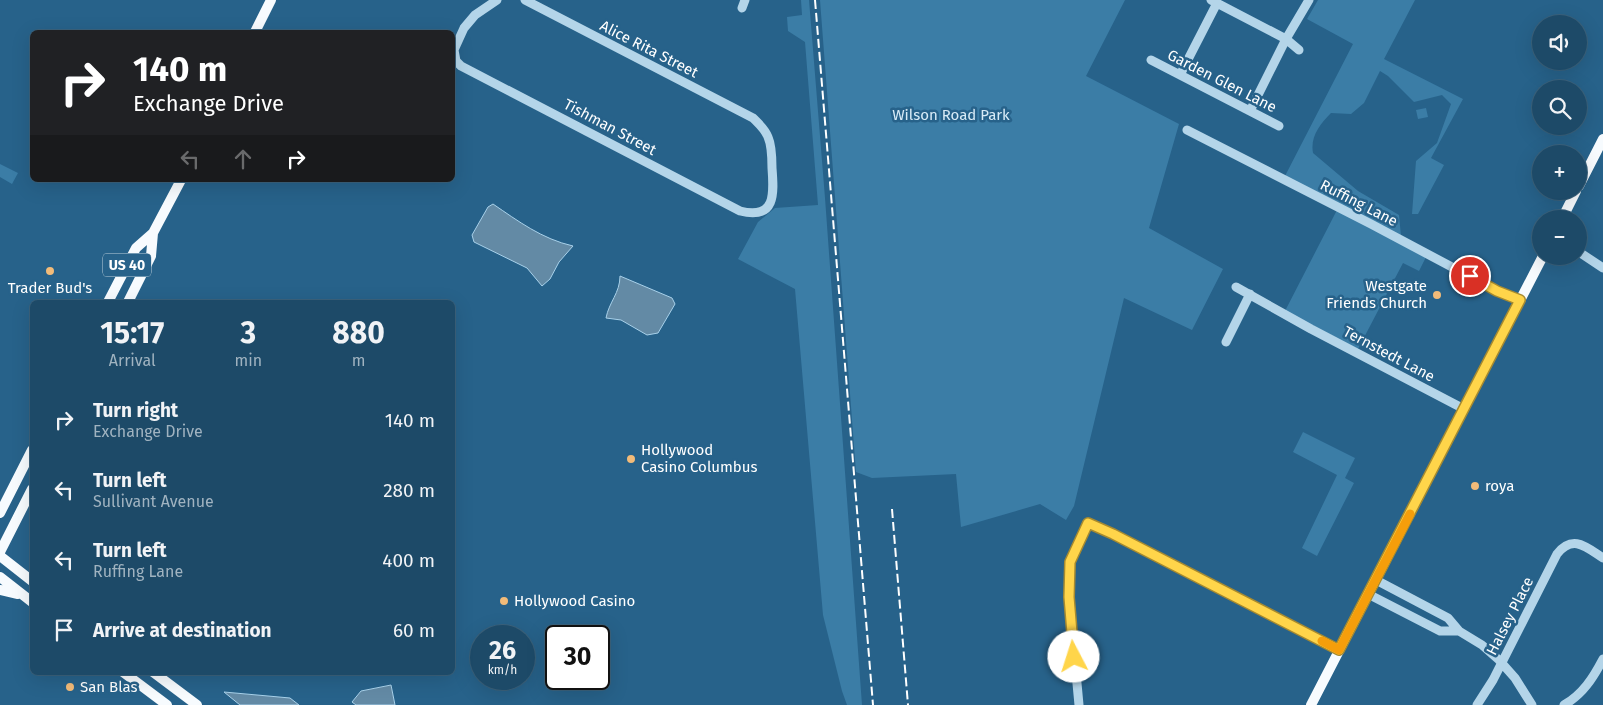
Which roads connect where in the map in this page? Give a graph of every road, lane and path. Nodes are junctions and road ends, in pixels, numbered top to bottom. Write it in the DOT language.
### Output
graph roads {
  1 [pos="271,0"];
  2 [pos="498,0"];
  3 [pos="525,0"];
  4 [pos="1309,0"];
  5 [pos="1214,2"];
  6 [pos="255,30"];
  7 [pos="1286,39"];
  8 [pos="455,50"];
  9 [pos="1299,50"];
  10 [pos="455,58"];
  11 [pos="1152,60"];
  12 [pos="1180,75"];
  13 [pos="1250,111"];
  14 [pos="1279,126"];
  15 [pos="1187,130"];
  16 [pos="1603,139"];
  17 [pos="1587,170"];
  18 [pos="179,182"];
  19 [pos="760,212"];
  20 [pos="153,233"];
  21 [pos="1587,257"];
  22 [pos="1538,265"];
  23 [pos="1603,268"];
  24 [pos="1236,287"];
  25 [pos="1250,294"];
  26 [pos="109,300"];
  27 [pos="129,300"];
  28 [pos="1520,300"];
  29 [pos="1226,342"];
  30 [pos="1464,409"];
  31 [pos="30,454"];
  32 [pos="30,493"];
  33 [pos="0,513"];
  34 [pos="0,552"];
  35 [pos="0,556"];
  36 [pos="1603,558"];
  37 [pos="0,577"];
  38 [pos="30,579"];
  39 [pos="1376,580"];
  40 [pos="0,590"];
  41 [pos="1368,594"];
  42 [pos="28,599"];
  43 [pos="1458,631"];
  44 [pos="1339,650"];
  45 [pos="1603,659"];
  46 [pos="1502,662"];
  47 [pos="127,675"];
  48 [pos="156,675"];
  49 [pos="167,705"];
  50 [pos="197,705"];
  51 [pos="1079,705"];
  52 [pos="1311,705"];
  53 [pos="1477,705"];
  54 [pos="1532,705"];
  55 [pos="1564,705"];
  1 -- 6 [label="main road"];
  2 -- 8 [label="street, Tishman Street"];
  3 -- 19 [label="street, Alice Rita Street"];
  4 -- 7 [label="street"];
  5 -- 7 [label="street"];
  5 -- 12 [label="street"];
  7 -- 9 [label="street"];
  7 -- 13 [label="street"];
  10 -- 19 [label="street, Tishman Street"];
  11 -- 12 [label="street, Garden Glen Lane"];
  12 -- 13 [label="street, Garden Glen Lane"];
  13 -- 14 [label="street, Garden Glen Lane"];
  15 -- 28 [label="street, Ruffing Lane"];
  16 -- 17 [label="main road"];
  18 -- 20 [label="main road, US 40"];
  20 -- 26 [label="main road, US 40"];
  20 -- 27 [label="main road, US 40"];
  21 -- 23 [label="street"];
  22 -- 28 [label="main road"];
  24 -- 25 [label="street, Ternstedt Lane"];
  25 -- 29 [label="street"];
  25 -- 30 [label="street, Ternstedt Lane"];
  28 -- 30 [label="main road"];
  30 -- 39 [label="main road"];
  31 -- 33 [label="main road"];
  32 -- 34 [label="main road"];
  35 -- 38 [label="main road"];
  36 -- 46 [label="street, Halsey Place"];
  37 -- 42 [label="main road"];
  39 -- 41 [label="main road"];
  39 -- 43 [label="street"];
  40 -- 42 [label="main road"];
  41 -- 43 [label="street"];
  41 -- 44 [label="main road"];
  43 -- 46 [label="street"];
  44 -- 51 [label="street"];
  44 -- 52 [label="main road"];
  45 -- 55 [label="street"];
  46 -- 53 [label="street, Halsey Place"];
  46 -- 54 [label="street"];
  47 -- 49 [label="main road"];
  48 -- 50 [label="main road"];
}
